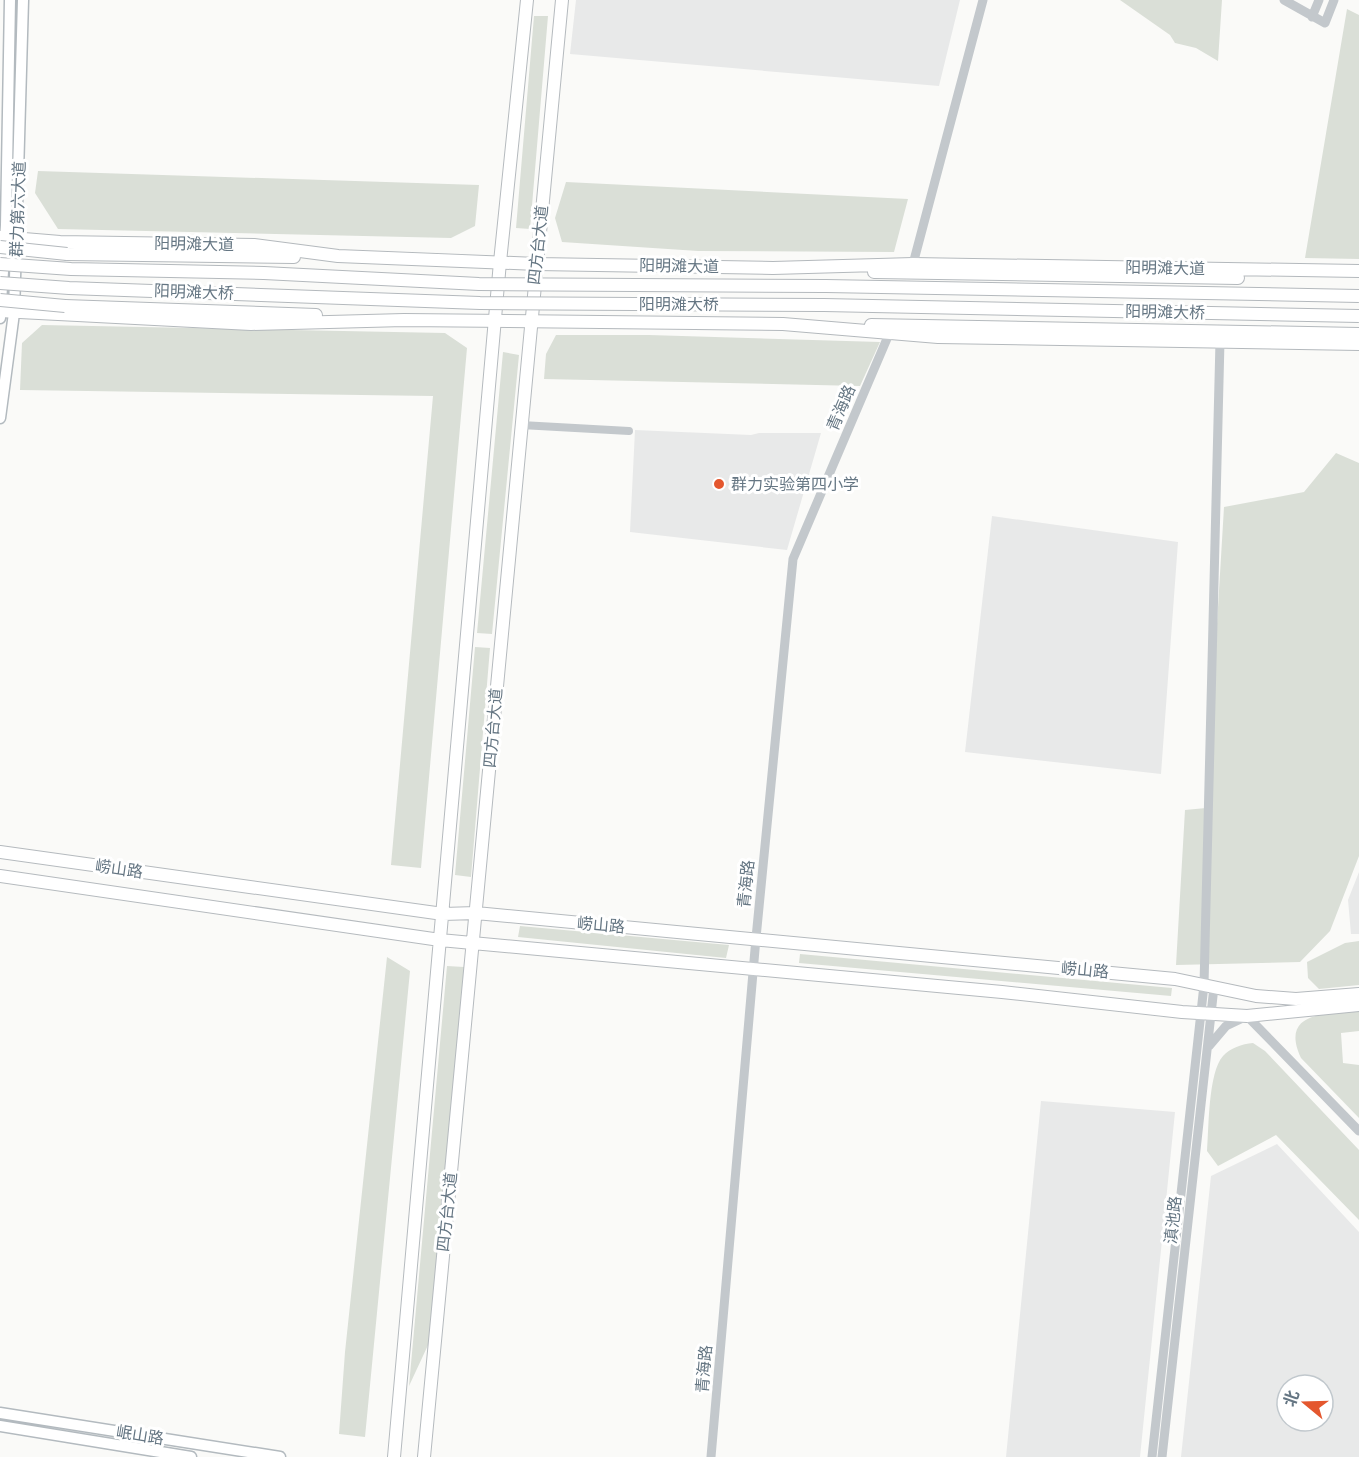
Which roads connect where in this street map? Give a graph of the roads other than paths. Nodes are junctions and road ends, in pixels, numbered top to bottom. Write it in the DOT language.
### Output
graph roads {
  1 [pos="9,0"];
  2 [pos="23,0"];
  3 [pos="527,0"];
  4 [pos="562,0"];
  5 [pos="983,0"];
  6 [pos="1284,0"];
  7 [pos="1319,0"];
  8 [pos="1334,0"];
  9 [pos="1312,17"];
  10 [pos="6,240"];
  11 [pos="338,256"];
  12 [pos="500,262"];
  13 [pos="0,264"];
  14 [pos="537,264"];
  15 [pos="913,264"];
  16 [pos="781,267"];
  17 [pos="1359,271"];
  18 [pos="1359,278"];
  19 [pos="0,283"];
  20 [pos="1359,296"];
  21 [pos="0,300"];
  22 [pos="0,311"];
  23 [pos="14,313"];
  24 [pos="1359,316"];
  25 [pos="0,318"];
  26 [pos="404,320"];
  27 [pos="495,322"];
  28 [pos="531,323"];
  29 [pos="783,324"];
  30 [pos="889,334"];
  31 [pos="1358,336"];
  32 [pos="1220,341"];
  33 [pos="0,418"];
  34 [pos="521,425"];
  35 [pos="629,431"];
  36 [pos="0,852"];
  37 [pos="0,876"];
  38 [pos="443,914"];
  39 [pos="476,914"];
  40 [pos="756,938"];
  41 [pos="440,940"];
  42 [pos="474,943"];
  43 [pos="753,969"];
  44 [pos="1209,986"];
  45 [pos="1359,994"];
  46 [pos="1359,1005"];
  47 [pos="1206,1014"];
  48 [pos="1247,1016"];
  49 [pos="1208,1050"];
  50 [pos="1359,1131"];
  51 [pos="0,1413"];
  52 [pos="0,1426"];
  53 [pos="191,1457"];
  54 [pos="280,1457"];
  55 [pos="394,1457"];
  56 [pos="424,1457"];
  57 [pos="711,1457"];
  58 [pos="1152,1457"];
  59 [pos="1162,1457"];
  1 -- 10 [label="main road, 群力第六大道"];
  2 -- 10 [label="main road, 群力第六大道"];
  3 -- 12 [label="main road, 四方台大道"];
  4 -- 14 [label="main road, 四方台大道"];
  5 -- 15 [label="street"];
  6 -- 9 [label="street"];
  7 -- 9 [label="street"];
  8 -- 9 [label="street"];
  10 -- 11 [label="main road, 阳明滩大道"];
  10 -- 11 [label="main road, bridge"];
  10 -- 22 [label="main road, 群力第六大道"];
  10 -- 23 [label="main road, 群力第六大道"];
  11 -- 12 [label="main road, 阳明滩大道"];
  12 -- 14 [label="main road, 阳明滩大道"];
  12 -- 27 [label="main road, 四方台大道"];
  13 -- 20 [label="main road, 阳明滩大桥, bridge"];
  14 -- 16 [label="main road, 阳明滩大道"];
  14 -- 28 [label="main road, 四方台大道"];
  15 -- 16 [label="main road, 阳明滩大道"];
  15 -- 17 [label="main road, 阳明滩大道"];
  16 -- 18 [label="main road"];
  19 -- 24 [label="main road, 阳明滩大桥, bridge"];
  21 -- 26 [label="main road, bridge"];
  22 -- 23 [label="main road"];
  22 -- 25 [label="main road, 群力第六大道"];
  23 -- 26 [label="main road"];
  23 -- 33 [label="main road, 群力第六大道"];
  26 -- 27 [label="main road"];
  27 -- 28 [label="main road"];
  27 -- 38 [label="main road, 四方台大道"];
  28 -- 29 [label="main road"];
  28 -- 34 [label="main road, 四方台大道"];
  29 -- 30 [label="main road"];
  29 -- 31 [label="main road"];
  30 -- 32 [label="main road"];
  30 -- 40 [label="street, 青海路"];
  31 -- 32 [label="main road"];
  32 -- 44 [label="street, 滇池路"];
  34 -- 35 [label="street"];
  34 -- 39 [label="main road, 四方台大道"];
  36 -- 38 [label="main road, 崂山路"];
  37 -- 41 [label="main road, 崂山路"];
  38 -- 39 [label="main road, 崂山路"];
  38 -- 41 [label="main road, 四方台大道"];
  39 -- 40 [label="main road, 崂山路"];
  39 -- 42 [label="main road, 四方台大道"];
  40 -- 43 [label="street, 青海路"];
  40 -- 44 [label="main road, 崂山路"];
  41 -- 42 [label="main road, 崂山路"];
  41 -- 55 [label="main road, 四方台大道"];
  42 -- 43 [label="main road, 崂山路"];
  42 -- 56 [label="main road, 四方台大道"];
  43 -- 47 [label="main road, 崂山路"];
  43 -- 57 [label="street, 青海路"];
  44 -- 45 [label="main road, 崂山路"];
  44 -- 47 [label="street, 滇池路"];
  46 -- 48 [label="main road, 崂山路"];
  47 -- 48 [label="main road, 崂山路"];
  47 -- 49 [label="street, 滇池路"];
  47 -- 58 [label="street, 滇池路"];
  48 -- 49 [label="street"];
  48 -- 50 [label="street"];
  49 -- 59 [label="street, 滇池路"];
  51 -- 54 [label="main road, 岷山路"];
  52 -- 53 [label="main road, 岷山路"];
}
